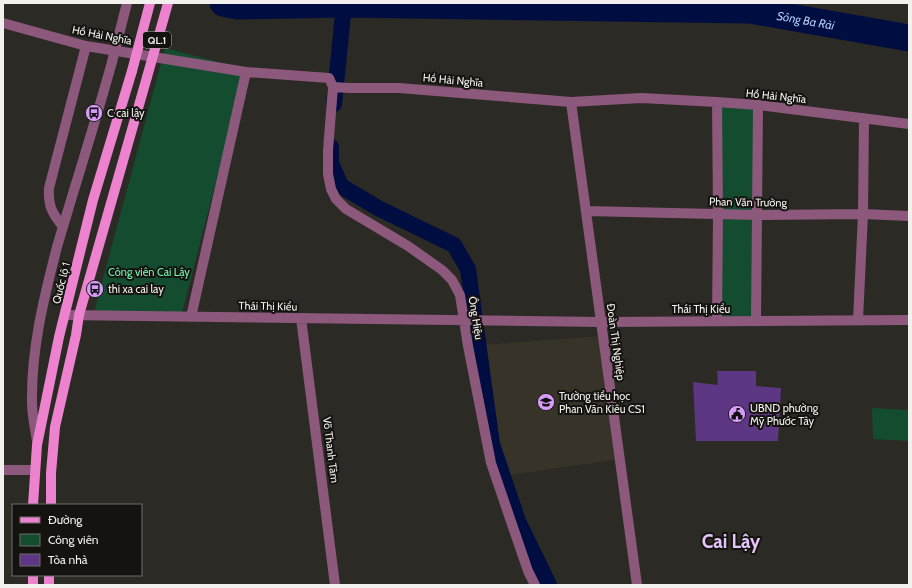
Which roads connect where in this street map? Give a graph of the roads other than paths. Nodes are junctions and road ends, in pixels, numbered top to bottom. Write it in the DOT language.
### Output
graph roads {
  1 [pos="127,3"];
  2 [pos="150,3"];
  3 [pos="168,3"];
  4 [pos="3,23"];
  5 [pos="86,46"];
  6 [pos="246,72"];
  7 [pos="333,87"];
  8 [pos="571,102"];
  9 [pos="717,102"];
  10 [pos="758,105"];
  11 [pos="864,118"];
  12 [pos="909,124"];
  13 [pos="586,211"];
  14 [pos="718,213"];
  15 [pos="863,214"];
  16 [pos="758,215"];
  17 [pos="909,216"];
  18 [pos="63,227"];
  19 [pos="65,315"];
  20 [pos="79,315"];
  21 [pos="190,317"];
  22 [pos="301,318"];
  23 [pos="858,320"];
  24 [pos="909,320"];
  25 [pos="467,321"];
  26 [pos="717,321"];
  27 [pos="756,321"];
  28 [pos="601,322"];
  29 [pos="37,445"];
  30 [pos="3,470"];
  31 [pos="35,470"];
  32 [pos="33,504"];
  33 [pos="51,504"];
  34 [pos="335,585"];
  35 [pos="535,585"];
  36 [pos="637,585"];
  1 -- 18 [label="street, bridge"];
  2 -- 19 [label="main road, Quốc lộ 1 / QL.1, bridge"];
  3 -- 20 [label="main road, QL.1, bridge"];
  4 -- 5 [label="street, Hồ Hải Nghĩa"];
  5 -- 6 [label="street, Hồ Hải Nghĩa"];
  5 -- 18 [label="street"];
  6 -- 7 [label="street, Hồ Hải Nghĩa"];
  6 -- 21 [label="street"];
  7 -- 8 [label="street, Hồ Hải Nghĩa"];
  7 -- 25 [label="street, Ông Hiệu"];
  8 -- 9 [label="street, Hồ Hải Nghĩa"];
  8 -- 13 [label="street, Đoàn Thị Nghiệp"];
  9 -- 10 [label="street, Hồ Hải Nghĩa"];
  9 -- 14 [label="street"];
  10 -- 11 [label="street, Hồ Hải Nghĩa"];
  10 -- 16 [label="street"];
  11 -- 12 [label="street, Hồ Hải Nghĩa"];
  11 -- 15 [label="street"];
  13 -- 14 [label="street, Phan Văn Trường"];
  13 -- 28 [label="street, Đoàn Thị Nghiệp"];
  14 -- 16 [label="street, Phan Văn Trường"];
  14 -- 26 [label="street"];
  15 -- 16 [label="street, Phan Văn Trường"];
  15 -- 17 [label="street, Phan Văn Trường"];
  15 -- 23 [label="street"];
  16 -- 27 [label="street"];
  18 -- 29 [label="street"];
  19 -- 20 [label="street, Thái Thị Kiểu"];
  19 -- 29 [label="main road, Quốc lộ 1 / QL.1"];
  20 -- 21 [label="street, Thái Thị Kiểu"];
  20 -- 33 [label="main road, QL.1"];
  21 -- 22 [label="street, Thái Thị Kiểu"];
  22 -- 25 [label="street, Thái Thị Kiểu"];
  22 -- 34 [label="street, Võ Thanh Tâm"];
  23 -- 24 [label="street, Thái Thị Kiểu"];
  23 -- 27 [label="street, Thái Thị Kiểu"];
  25 -- 28 [label="street, Thái Thị Kiểu"];
  25 -- 35 [label="street, Ông Hiệu"];
  26 -- 27 [label="street, Thái Thị Kiểu"];
  26 -- 28 [label="street, Thái Thị Kiểu"];
  28 -- 36 [label="street, Đoàn Thị Nghiệp"];
  29 -- 31 [label="main road, Quốc lộ 1 / QL.1"];
  30 -- 31 [label="street"];
  31 -- 32 [label="main road, Quốc lộ 1 / QL.1"];
}
